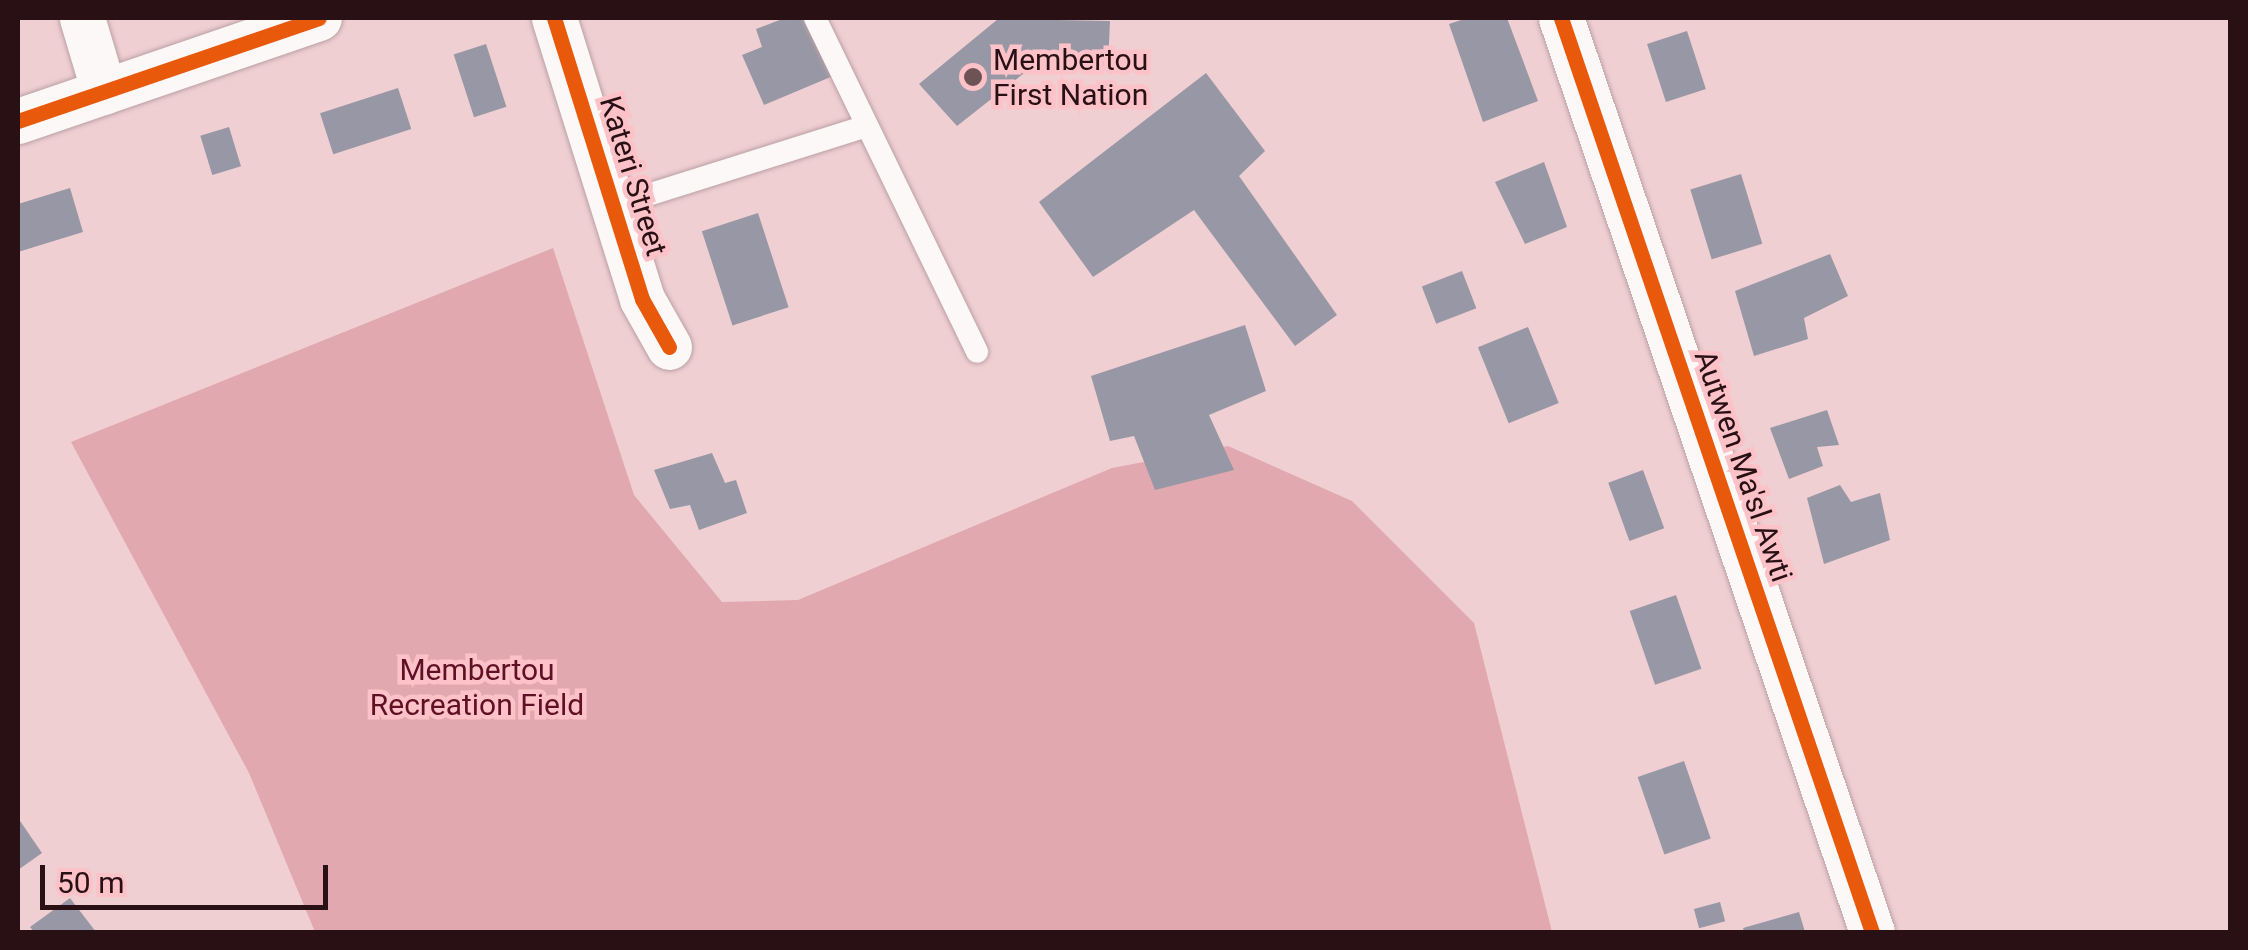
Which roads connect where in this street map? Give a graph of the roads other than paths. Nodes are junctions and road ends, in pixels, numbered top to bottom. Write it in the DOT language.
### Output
graph roads {
  1 [pos="82,18"];
  2 [pos="320,18"];
  3 [pos="554,18"];
  4 [pos="815,18"];
  5 [pos="1561,18"];
  6 [pos="104,92"];
  7 [pos="18,121"];
  8 [pos="866,126"];
  9 [pos="613,206"];
  10 [pos="669,347"];
  11 [pos="977,352"];
  12 [pos="1872,932"];
  1 -- 6 [label="street"];
  2 -- 6 [label="street"];
  3 -- 9 [label="street, Kateri Street"];
  4 -- 8 [label="lane"];
  5 -- 12 [label="street, Autwen Ma'sl Awti"];
  6 -- 7 [label="street"];
  8 -- 9 [label="lane"];
  8 -- 11 [label="lane"];
  9 -- 10 [label="street, Kateri Street"];
}
